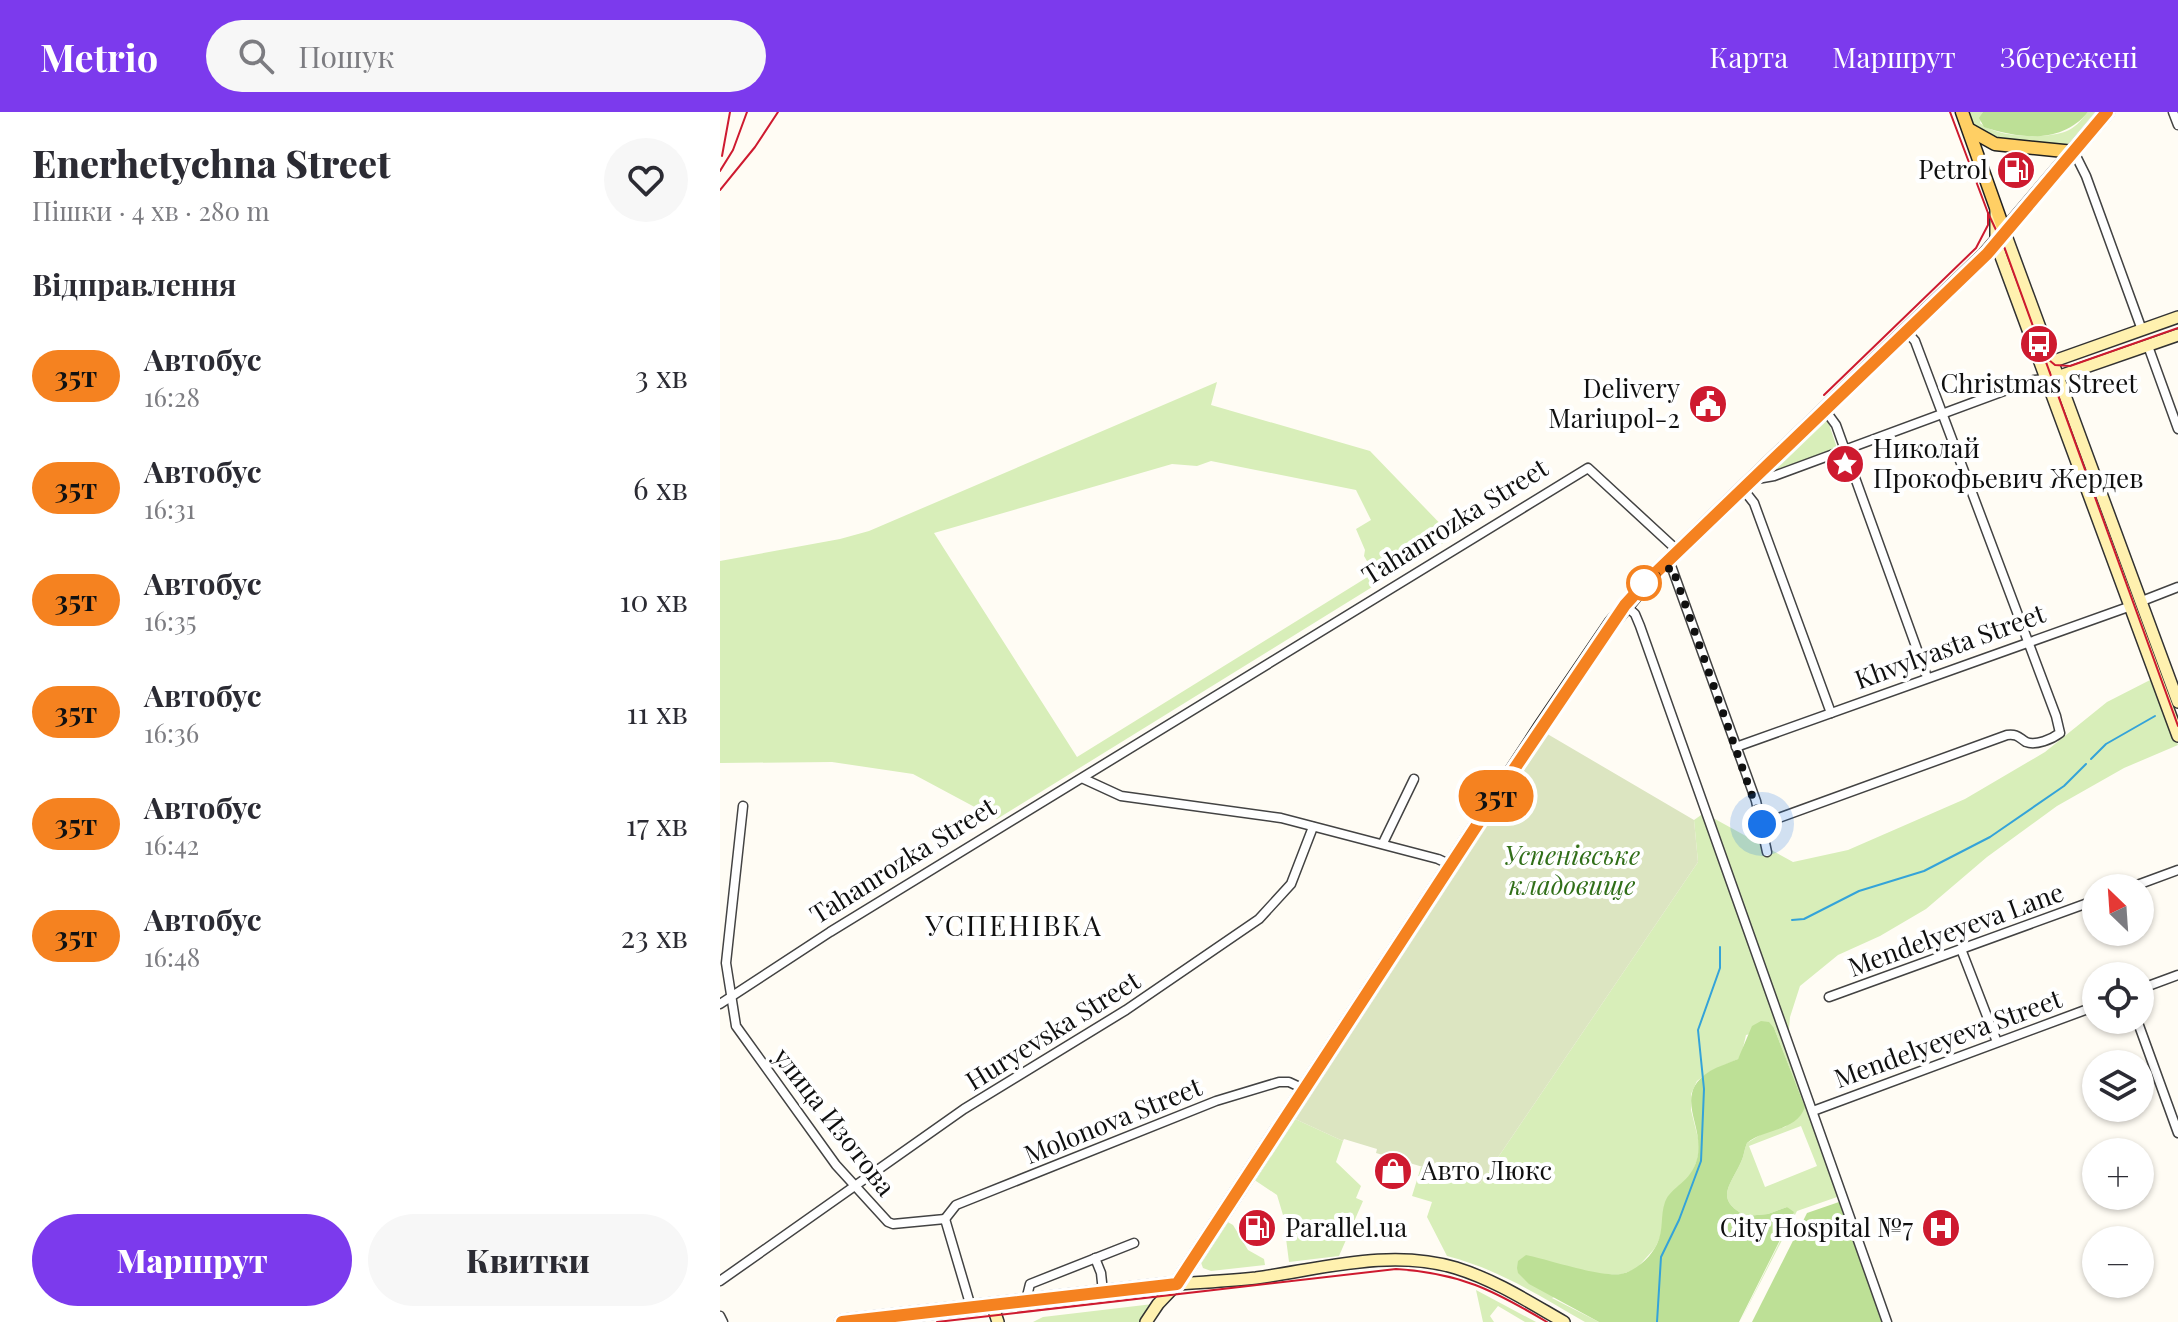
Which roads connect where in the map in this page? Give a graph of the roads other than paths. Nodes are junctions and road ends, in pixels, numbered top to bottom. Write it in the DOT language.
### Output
graph roads {
  1 [pos="1962,112"];
  2 [pos="2107,112"];
  3 [pos="2173,112"];
  4 [pos="2178,125"];
  5 [pos="1968,129"];
  6 [pos="2074,152"];
  7 [pos="2001,238"];
  8 [pos="2178,317"];
  9 [pos="2142,330"];
  10 [pos="1907,332"];
  11 [pos="2178,335"];
  12 [pos="2148,346"];
  13 [pos="2051,372"];
  14 [pos="1825,410"];
  15 [pos="1942,414"];
  16 [pos="2178,429"];
  17 [pos="1845,450"];
  18 [pos="1770,472"];
  19 [pos="1748,485"];
  20 [pos="1673,556"];
  21 [pos="2178,587"];
  22 [pos="2136,604"];
  23 [pos="1625,605"];
  24 [pos="2028,641"];
  25 [pos="1927,677"];
  26 [pos="2178,702"];
  27 [pos="1831,713"];
  28 [pos="2178,736"];
  29 [pos="1736,747"];
  30 [pos="1084,779"];
  31 [pos="1414,779"];
  32 [pos="743,806"];
  33 [pos="1762,824"];
  34 [pos="1313,827"];
  35 [pos="1383,843"];
  36 [pos="1767,852"];
  37 [pos="1451,865"];
  38 [pos="2178,870"];
  39 [pos="2154,879"];
  40 [pos="2082,905"];
  41 [pos="1961,949"];
  42 [pos="2178,975"];
  43 [pos="2154,984"];
  44 [pos="1829,997"];
  45 [pos="732,998"];
  46 [pos="720,1004"];
  47 [pos="2082,1011"];
  48 [pos="2142,1034"];
  49 [pos="1997,1042"];
  50 [pos="1304,1089"];
  51 [pos="1813,1111"];
  52 [pos="2178,1133"];
  53 [pos="855,1184"];
  54 [pos="945,1219"];
  55 [pos="1134,1243"];
  56 [pos="1095,1258"];
  57 [pos="720,1281"];
  58 [pos="1177,1284"];
  59 [pos="1103,1292"];
  60 [pos="1026,1300"];
  61 [pos="992,1304"];
  62 [pos="971,1307"];
  63 [pos="720,1316"];
  64 [pos="723,1322"];
  65 [pos="842,1322"];
  66 [pos="998,1322"];
  67 [pos="1146,1322"];
  68 [pos="1564,1322"];
  69 [pos="1887,1322"];
  1 -- 5 [label="main road"];
  2 -- 6 [label="highway"];
  3 -- 4 [label="street"];
  5 -- 6 [label="main road"];
  5 -- 7 [label="main road"];
  6 -- 7 [label="highway"];
  6 -- 9 [label="street"];
  7 -- 10 [label="highway"];
  7 -- 13 [label="street"];
  8 -- 9 [label="street"];
  9 -- 12 [label="street"];
  9 -- 13 [label="street"];
  10 -- 14 [label="highway"];
  10 -- 15 [label="street"];
  11 -- 12 [label="street"];
  12 -- 13 [label="street"];
  12 -- 16 [label="street"];
  13 -- 15 [label="street"];
  13 -- 22 [label="street"];
  14 -- 17 [label="street"];
  14 -- 18 [label="highway"];
  15 -- 17 [label="street"];
  15 -- 24 [label="street"];
  17 -- 18 [label="street"];
  17 -- 25 [label="street"];
  18 -- 19 [label="highway"];
  19 -- 20 [label="highway"];
  19 -- 27 [label="street"];
  20 -- 23 [label="highway"];
  20 -- 29 [label="street"];
  20 -- 30 [label="street, Tahanrozka Street"];
  21 -- 22 [label="street, Khvylyasta Street"];
  22 -- 24 [label="street, Khvylyasta Street"];
  22 -- 26 [label="street"];
  22 -- 28 [label="street"];
  23 -- 37 [label="highway"];
  23 -- 51 [label="street"];
  24 -- 25 [label="street, Khvylyasta Street"];
  24 -- 33 [label="street"];
  25 -- 27 [label="street, Khvylyasta Street"];
  27 -- 29 [label="street, Khvylyasta Street"];
  29 -- 33 [label="street"];
  30 -- 34 [label="street"];
  30 -- 45 [label="street, Tahanrozka Street"];
  31 -- 35 [label="street"];
  32 -- 45 [label="street, улица Изотова"];
  33 -- 36 [label="street"];
  34 -- 35 [label="street"];
  34 -- 53 [label="street, Huryevska Street"];
  35 -- 37 [label="street"];
  37 -- 50 [label="highway"];
  38 -- 39 [label="street"];
  40 -- 41 [label="street, Mendelyeyeva Lane"];
  41 -- 44 [label="street, Mendelyeyeva Lane"];
  41 -- 49 [label="street"];
  42 -- 43 [label="street"];
  45 -- 46 [label="street, Tahanrozka Street"];
  45 -- 53 [label="street, улица Изотова"];
  47 -- 49 [label="street, Mendelyeyeva Street"];
  48 -- 52 [label="street"];
  49 -- 51 [label="street, Mendelyeyeva Street"];
  50 -- 54 [label="street, Molonova Street"];
  50 -- 58 [label="highway"];
  51 -- 69 [label="street"];
  53 -- 54 [label="street, улица Изотова"];
  53 -- 57 [label="street, Huryevska Street"];
  54 -- 62 [label="street"];
  55 -- 56 [label="street"];
  56 -- 59 [label="street"];
  56 -- 60 [label="street"];
  58 -- 59 [label="highway"];
  58 -- 67 [label="street"];
  58 -- 68 [label="street"];
  59 -- 60 [label="highway"];
  60 -- 61 [label="highway"];
  61 -- 62 [label="highway"];
  61 -- 66 [label="street"];
  62 -- 65 [label="highway"];
  63 -- 64 [label="street"];
}
